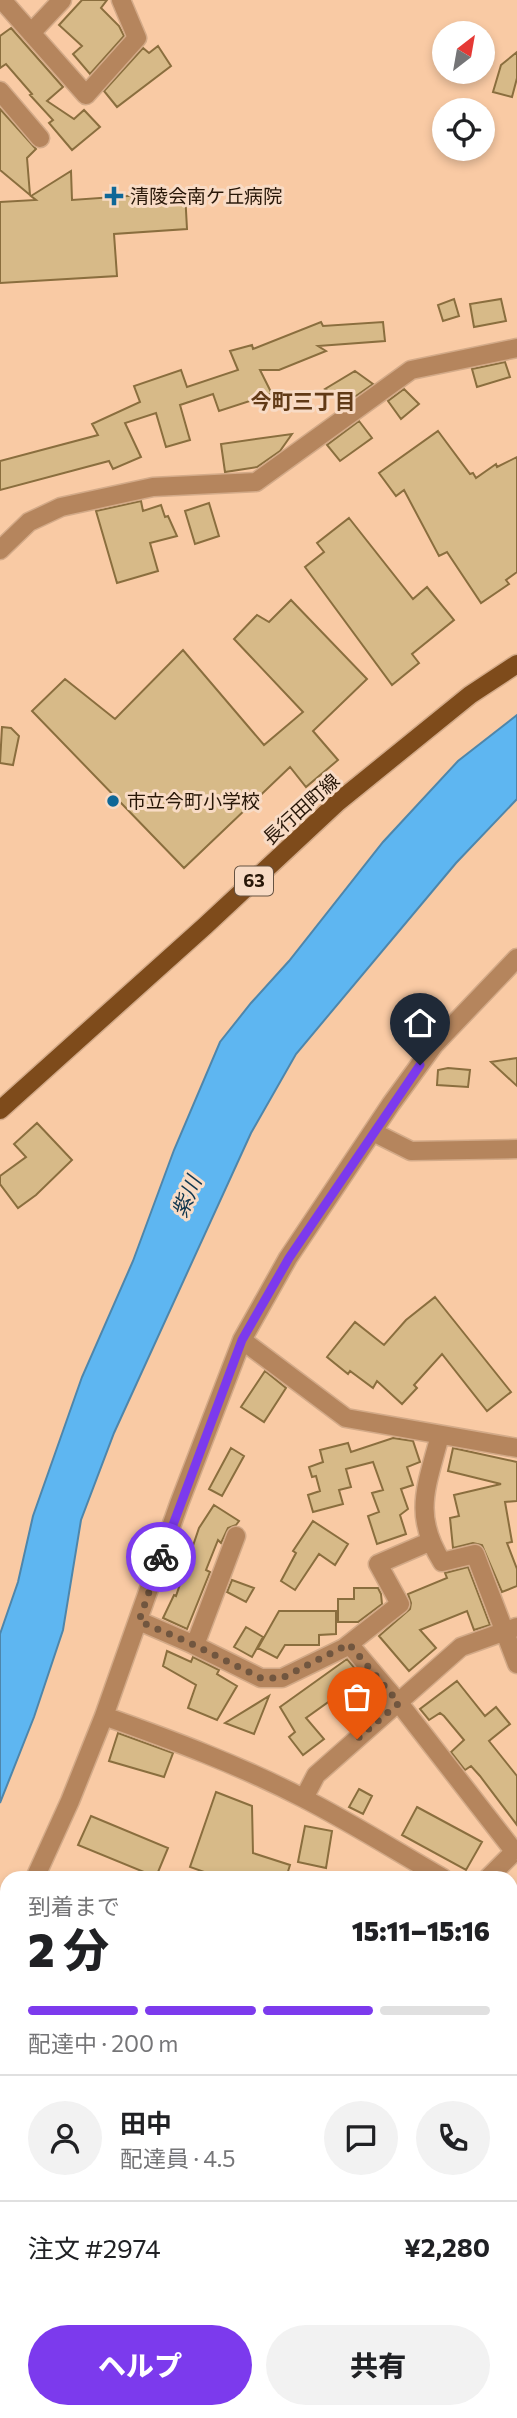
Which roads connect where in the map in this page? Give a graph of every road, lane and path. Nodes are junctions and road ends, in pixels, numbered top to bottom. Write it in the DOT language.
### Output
graph roads {
  1 [pos="2,0"];
  2 [pos="62,0"];
  3 [pos="121,0"];
  4 [pos="31,33"];
  5 [pos="0,91"];
  6 [pos="40,138"];
  7 [pos="517,348"];
  8 [pos="0,550"];
  9 [pos="517,664"];
  10 [pos="517,958"];
  11 [pos="0,1111"];
  12 [pos="373,1132"];
  13 [pos="517,1149"];
  14 [pos="242,1340"];
  15 [pos="440,1435"];
  16 [pos="517,1448"];
  17 [pos="236,1536"];
  18 [pos="429,1542"];
  19 [pos="139,1621"];
  20 [pos="510,1629"];
  21 [pos="349,1644"];
  22 [pos="195,1645"];
  23 [pos="517,1664"];
  24 [pos="399,1703"];
  25 [pos="104,1716"];
  26 [pos="304,1798"];
  27 [pos="515,1850"];
  28 [pos="38,1871"];
  29 [pos="431,1871"];
  30 [pos="495,1871"];
  1 -- 4 [label="street"];
  2 -- 4 [label="street"];
  3 -- 4 [label="street"];
  5 -- 6 [label="street"];
  7 -- 8 [label="street"];
  9 -- 11 [label="main road, 長行田町線 / 63"];
  10 -- 12 [label="street"];
  12 -- 13 [label="street"];
  12 -- 14 [label="street"];
  14 -- 15 [label="street"];
  14 -- 19 [label="street"];
  15 -- 16 [label="street"];
  15 -- 18 [label="street"];
  17 -- 22 [label="street"];
  18 -- 20 [label="street"];
  18 -- 21 [label="street"];
  19 -- 22 [label="street"];
  19 -- 25 [label="street"];
  20 -- 23 [label="street"];
  20 -- 24 [label="street"];
  21 -- 22 [label="street"];
  21 -- 24 [label="street"];
  24 -- 26 [label="street"];
  24 -- 27 [label="street"];
  25 -- 26 [label="street"];
  25 -- 28 [label="street"];
  26 -- 29 [label="street"];
  27 -- 30 [label="street"];
}
